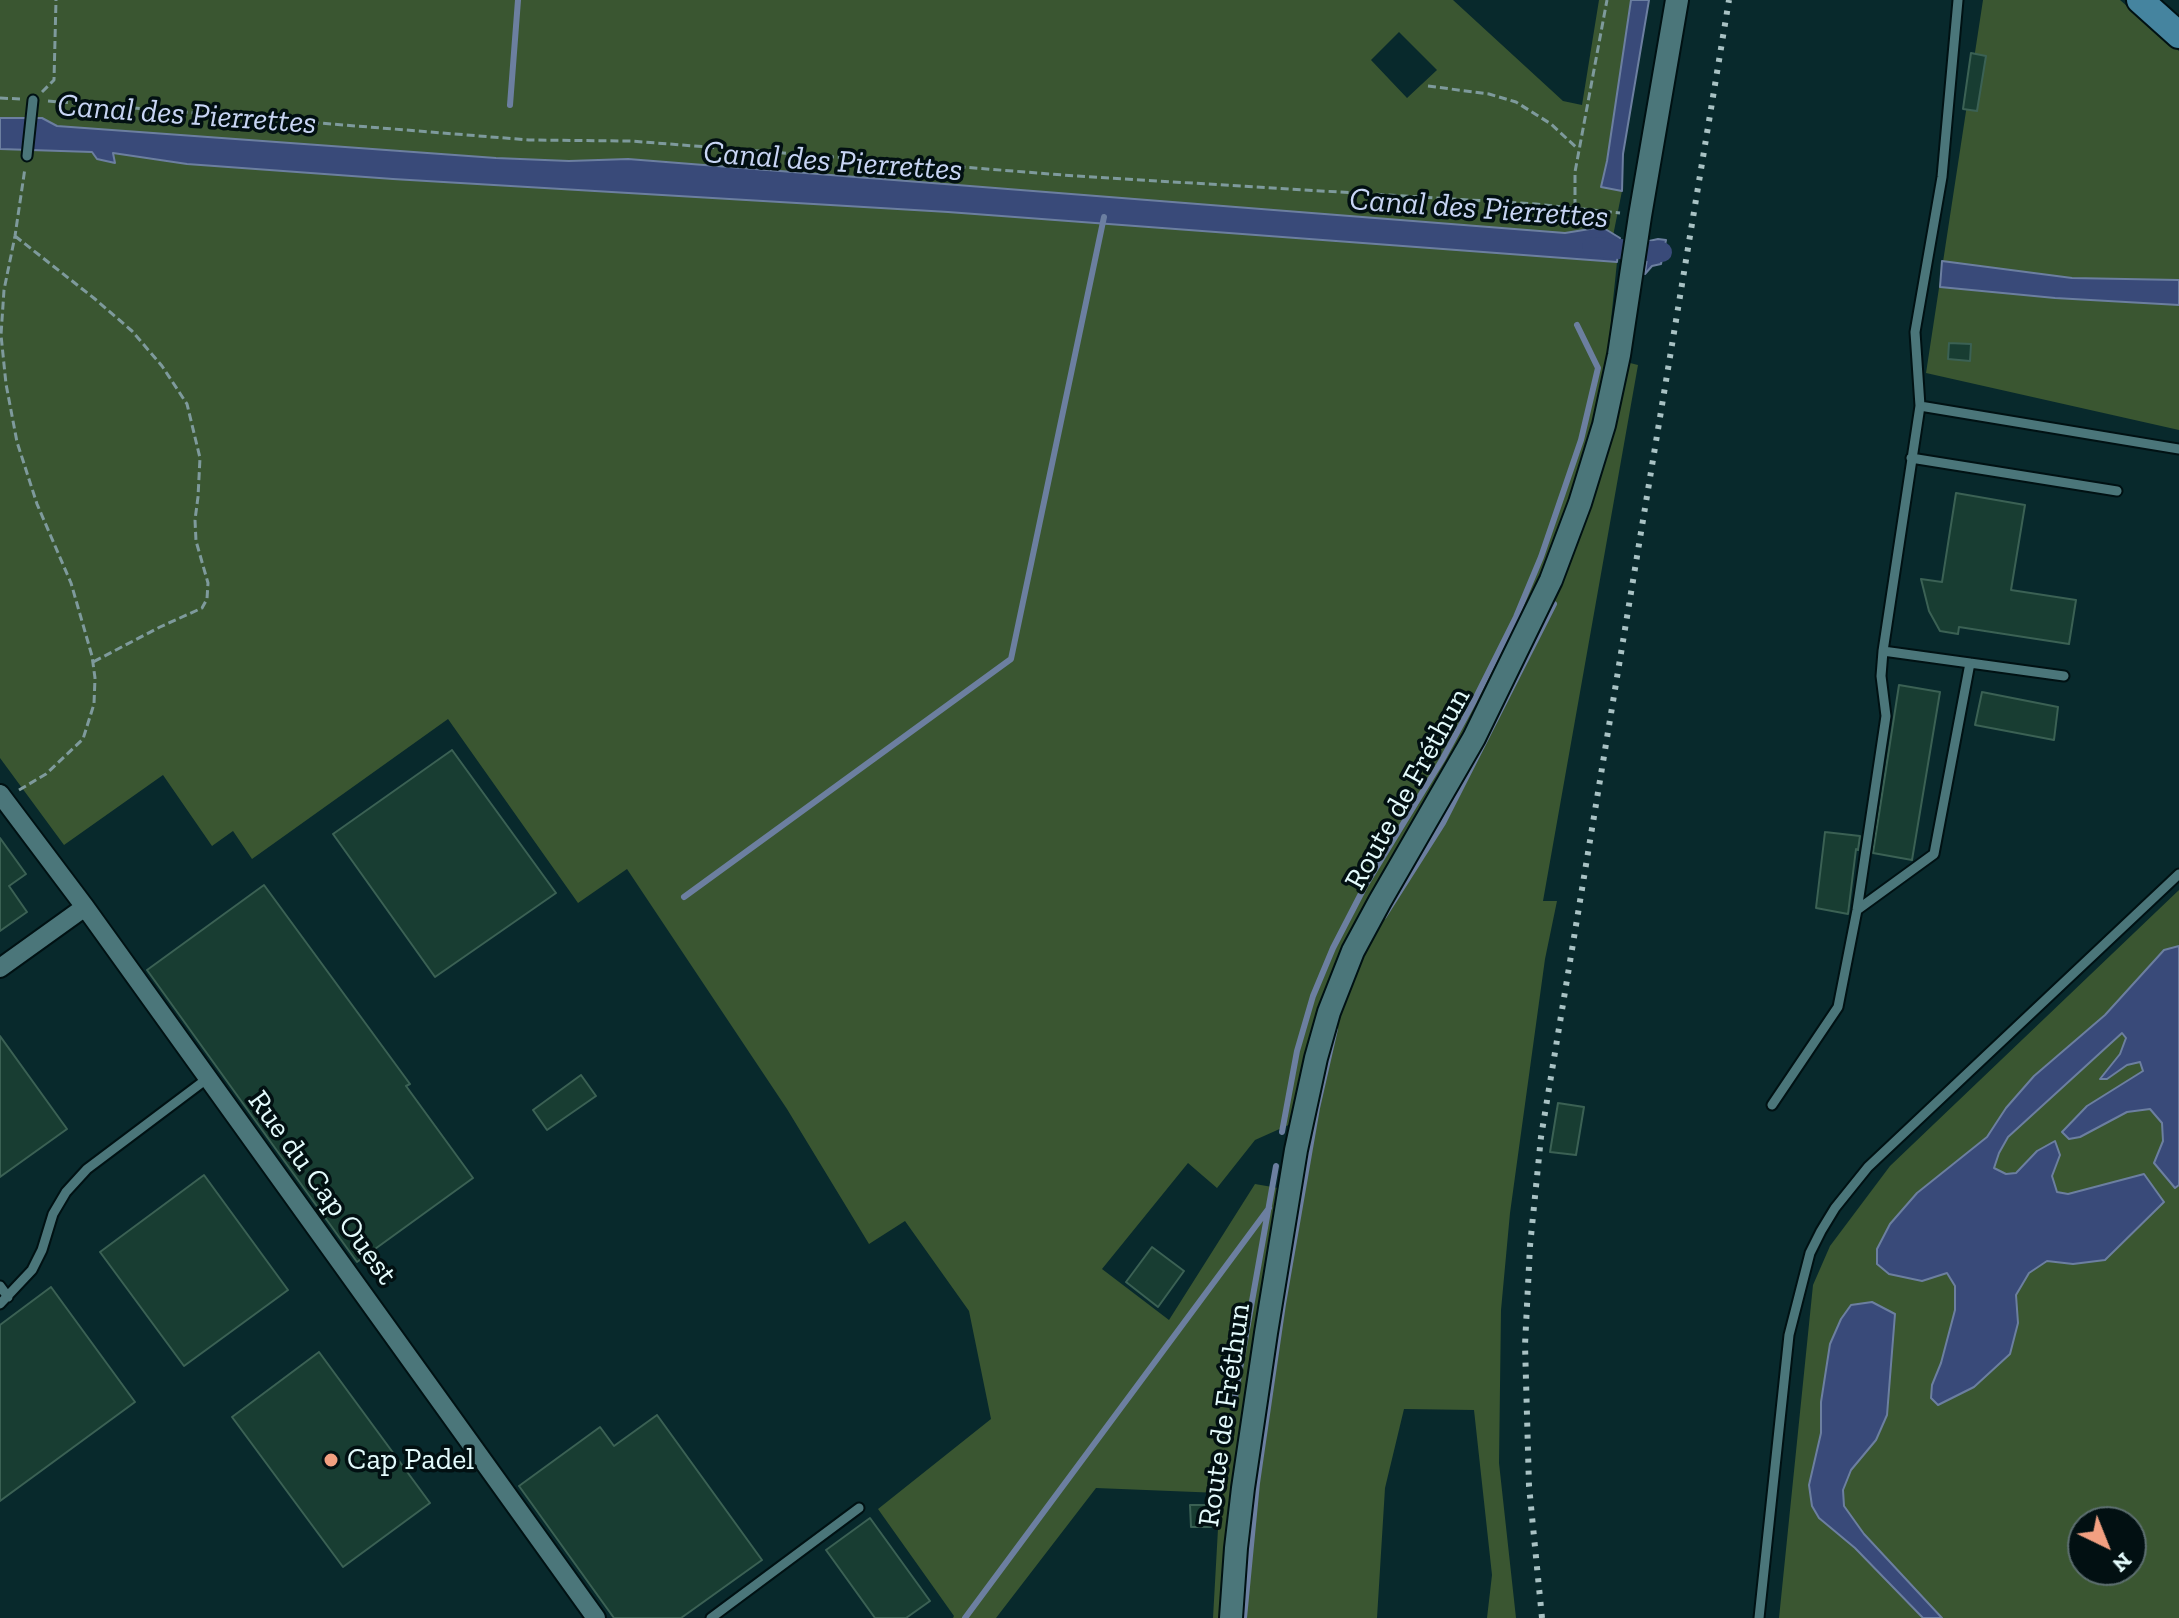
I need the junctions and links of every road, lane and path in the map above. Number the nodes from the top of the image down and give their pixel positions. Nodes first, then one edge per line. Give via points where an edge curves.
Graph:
1 (56, 0) edge
2 (1607, 0) edge
3 (1677, 0) edge
4 (1958, 0) edge
5 (2140, 0) edge
6 (2179, 35) edge
7 (1428, 86) dead end
8 (0, 98) edge
9 (33, 100) junction
10 (1579, 150) junction
11 (27, 156) joint
12 (1575, 207) junction
13 (1639, 226) junction
14 (15, 236) junction
15 (1920, 406) junction
16 (2179, 449) edge
17 (1911, 458) junction
18 (2117, 491) dead end
19 (1883, 651) junction
20 (93, 662) junction
21 (1970, 663) junction
22 (2064, 676) dead end
23 (1, 799) edge
24 (2179, 874) edge
25 (85, 907) junction
26 (1857, 910) junction
27 (0, 968) edge
28 (208, 1078) junction
29 (1772, 1105) dead end
30 (0, 1286) edge
31 (4, 1300) edge
32 (859, 1508) dead end
33 (596, 1618) edge
34 (711, 1618) edge
35 (1231, 1618) edge
36 (1759, 1618) edge

1 - 9 path via 54,80
2 - 10 path
3 - 13 street, Route de Fréthun
4 - 15 lane via 1942,177 1915,332
5 - 6 main road
7 - 10 path via 1516,102
8 - 9 path
9 - 11 lane
9 - 12 path via 529,140 631,141
10 - 12 path
11 - 14 path
12 - 13 path
13 - 35 street, Route de Fréthun via 1600,438 1551,580 1474,738 1365,927 1329,1012 1296,1150 1266,1333
14 - 20 path via 1,335 6,384 17,442 71,583
14 - 20 path via 132,331 162,366 187,404 200,458 196,541 207,599 202,608
15 - 16 lane
15 - 17 lane
17 - 18 lane
17 - 19 lane
19 - 21 lane
19 - 26 lane via 1886,716
20 - 23 path via 94,704 83,739 46,774
21 - 22 lane
21 - 26 lane via 1934,854
23 - 25 street, Rue du Cap Ouest
24 - 36 lane via 1868,1167 1821,1231 1810,1253 1789,1335
25 - 27 street
25 - 28 street, Rue du Cap Ouest
26 - 29 lane via 1838,1007
28 - 31 lane via 87,1169 53,1214 32,1270
28 - 33 street, Rue du Cap Ouest
30 - 31 lane
32 - 34 lane

